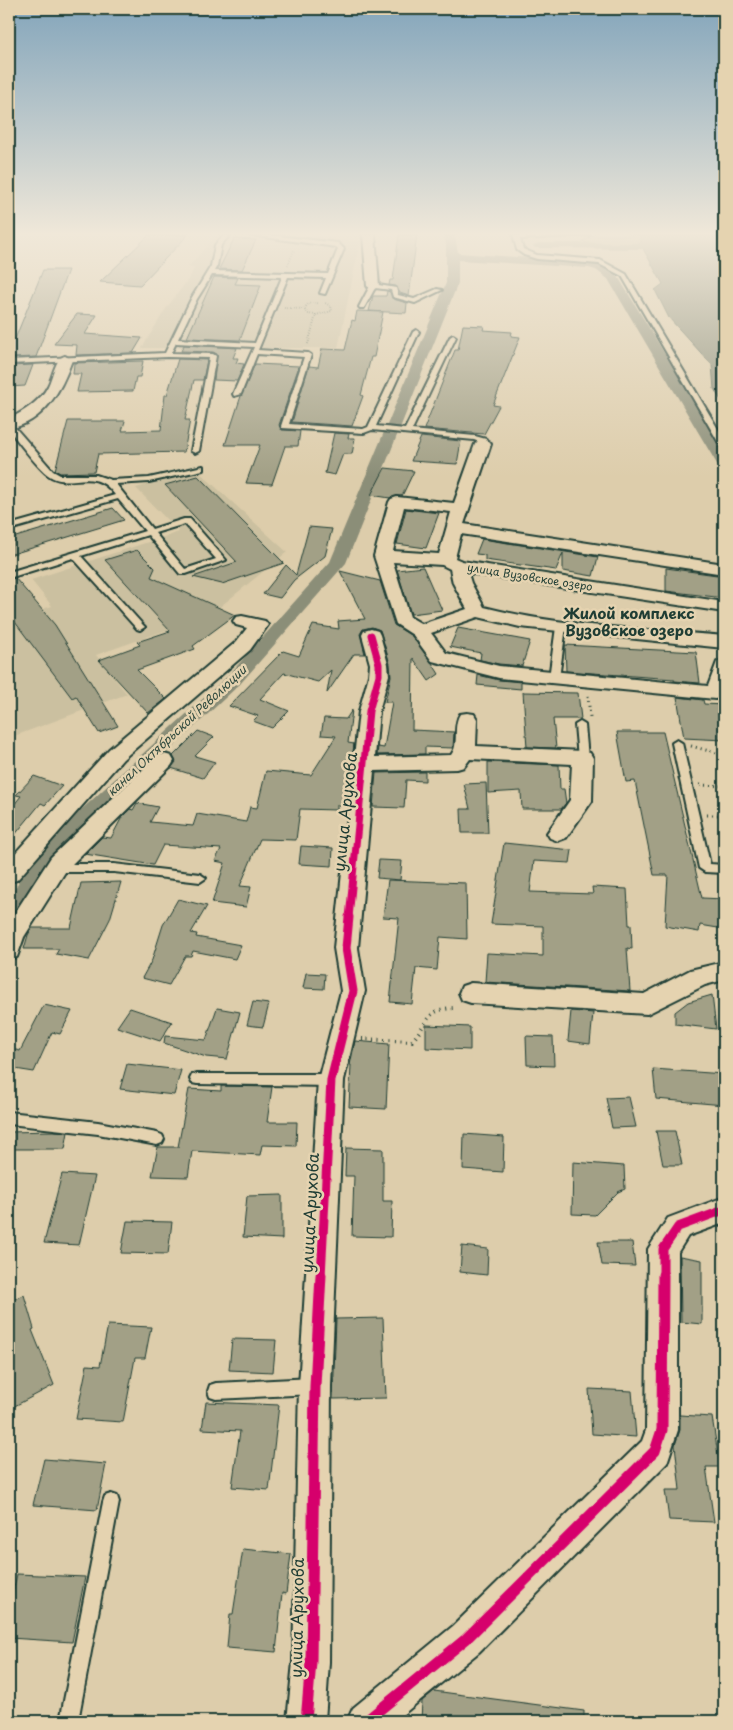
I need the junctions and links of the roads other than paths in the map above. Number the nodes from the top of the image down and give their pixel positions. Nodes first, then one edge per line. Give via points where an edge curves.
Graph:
1 (186, 316) edge
2 (269, 316) edge
3 (648, 316) edge
4 (416, 332) dead end
5 (453, 337) dead end
6 (174, 341) junction
7 (258, 345) junction
8 (254, 352) junction
9 (167, 355) junction
10 (65, 360) junction
11 (9, 362) edge
12 (237, 394) dead end
13 (9, 426) edge
14 (371, 428) junction
15 (408, 431) junction
16 (483, 444) joint
17 (724, 444) edge
18 (195, 451) dead end
19 (200, 468) dead end
20 (110, 482) junction
21 (119, 496) junction
22 (460, 508) junction
23 (9, 528) edge
24 (456, 528) junction
25 (151, 533) junction
26 (75, 555) junction
27 (384, 556) junction
28 (649, 559) junction
29 (452, 563) junction
30 (724, 569) edge
31 (9, 575) edge
32 (646, 595) junction
33 (724, 607) edge
34 (477, 611) junction
35 (242, 620) dead end
36 (140, 627) dead end
37 (561, 627) junction
38 (420, 631) junction
39 (371, 635) dead end
40 (724, 642) edge
41 (724, 666) edge
42 (554, 678) junction
43 (719, 693) edge
44 (467, 719) dead end
45 (580, 725) road end
46 (677, 743) road end
47 (465, 752) junction
48 (583, 758) junction
49 (164, 762) dead end
50 (364, 764) junction
51 (558, 833) dead end
52 (56, 868) junction
53 (724, 869) edge
54 (9, 874) edge
55 (200, 878) dead end
56 (9, 950) edge
57 (724, 971) edge
58 (471, 993) road end
59 (196, 1079) dead end
60 (330, 1080) junction
61 (9, 1118) edge
62 (157, 1138) dead end
63 (724, 1210) edge
64 (315, 1386) junction
65 (216, 1391) dead end
66 (111, 1502) dead end
67 (68, 1721) edge
68 (306, 1721) edge
69 (366, 1721) edge

1 - 6 lane
2 - 7 lane
3 - 17 lane
4 - 14 lane
5 - 15 lane
6 - 7 lane
6 - 9 lane
7 - 8 lane
8 - 12 lane
8 - 14 lane via 308,355 285,426 364,431
9 - 10 lane
9 - 18 lane via 210,355 214,358
10 - 11 lane
10 - 13 street via 55,389 48,398
13 - 20 lane via 53,476 100,477
14 - 15 lane
15 - 16 lane via 475,438
16 - 22 street
19 - 20 lane via 149,480
20 - 21 lane
21 - 23 lane
21 - 25 lane
22 - 24 street
22 - 27 street via 397,502
24 - 28 street
24 - 29 street
25 - 25 lane via 183,572 222,560 187,521
25 - 26 lane
26 - 31 lane
26 - 36 lane
27 - 29 street, улица Вузовское озеро
27 - 38 street via 402,620
28 - 30 street
28 - 32 street
29 - 32 street, улица Вузовское озеро
29 - 34 street
32 - 33 street, улица Вузовское озеро
34 - 37 street via 520,622
34 - 38 street
35 - 54 street via 259,625 243,646 116,754
37 - 40 street
37 - 42 lane
38 - 42 street via 439,657 499,672
39 - 50 street, улица Арухова via 380,674 369,711
41 - 43 street
42 - 43 street
44 - 47 street
45 - 48 lane
46 - 53 lane via 705,868
47 - 48 street
47 - 50 street via 457,762
48 - 51 street via 581,800
49 - 52 street
50 - 60 street, улица Арухова via 346,948 353,991
52 - 55 lane via 114,868
52 - 56 street via 12,936
57 - 58 street via 699,977 647,1004
59 - 60 lane
60 - 64 street, улица Арухова
61 - 62 lane
63 - 69 street via 678,1227 663,1250 662,1430 655,1451 466,1639
64 - 65 lane
64 - 68 street, улица Арухова via 311,1662
66 - 67 lane

